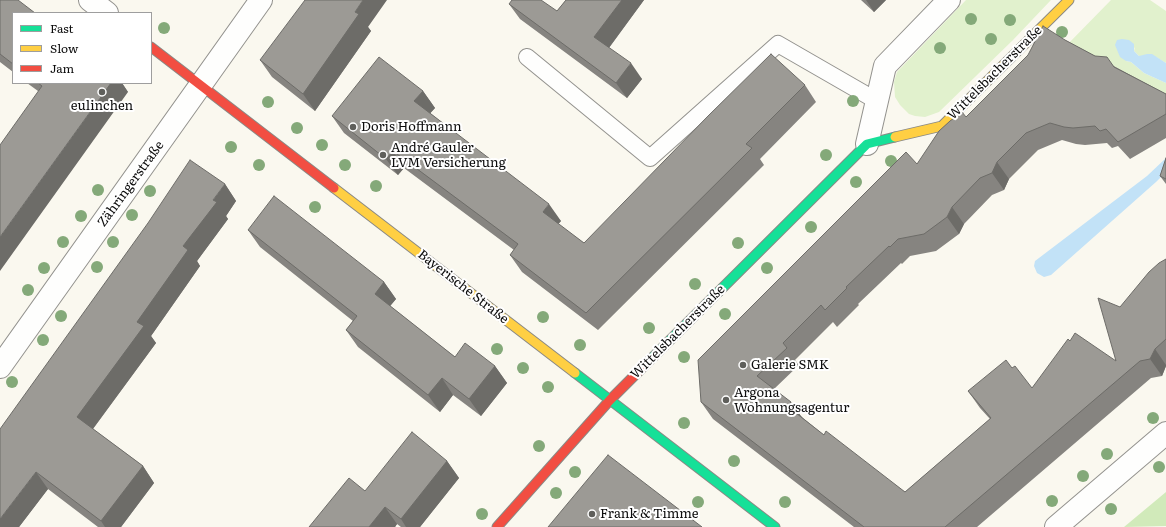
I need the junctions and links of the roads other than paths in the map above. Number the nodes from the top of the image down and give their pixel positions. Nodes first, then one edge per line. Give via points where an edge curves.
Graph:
1 (90, 0) edge
2 (261, 0) edge
3 (949, 0) edge
4 (1069, 0) edge
5 (106, 12) edge
6 (152, 48) edge
7 (527, 57) dead end
8 (201, 85) junction
9 (877, 101) junction
10 (867, 144) junction
11 (0, 367) edge
12 (610, 400) junction
13 (1166, 433) edge
14 (497, 527) edge
15 (775, 527) edge
16 (1056, 527) edge

1 - 5 street
2 - 8 street, Zähringerstraße
3 - 9 street via 885,66
4 - 10 street, Wittelsbacherstraße via 942,126
6 - 8 street, Bayerische Straße
7 - 9 lane via 650,158 778,44
8 - 11 street, Zähringerstraße
8 - 12 street, Bayerische Straße
9 - 10 street
10 - 12 street, Wittelsbacherstraße
12 - 14 street, Wittelsbacherstraße
12 - 15 street, Bayerische Straße
13 - 16 street

